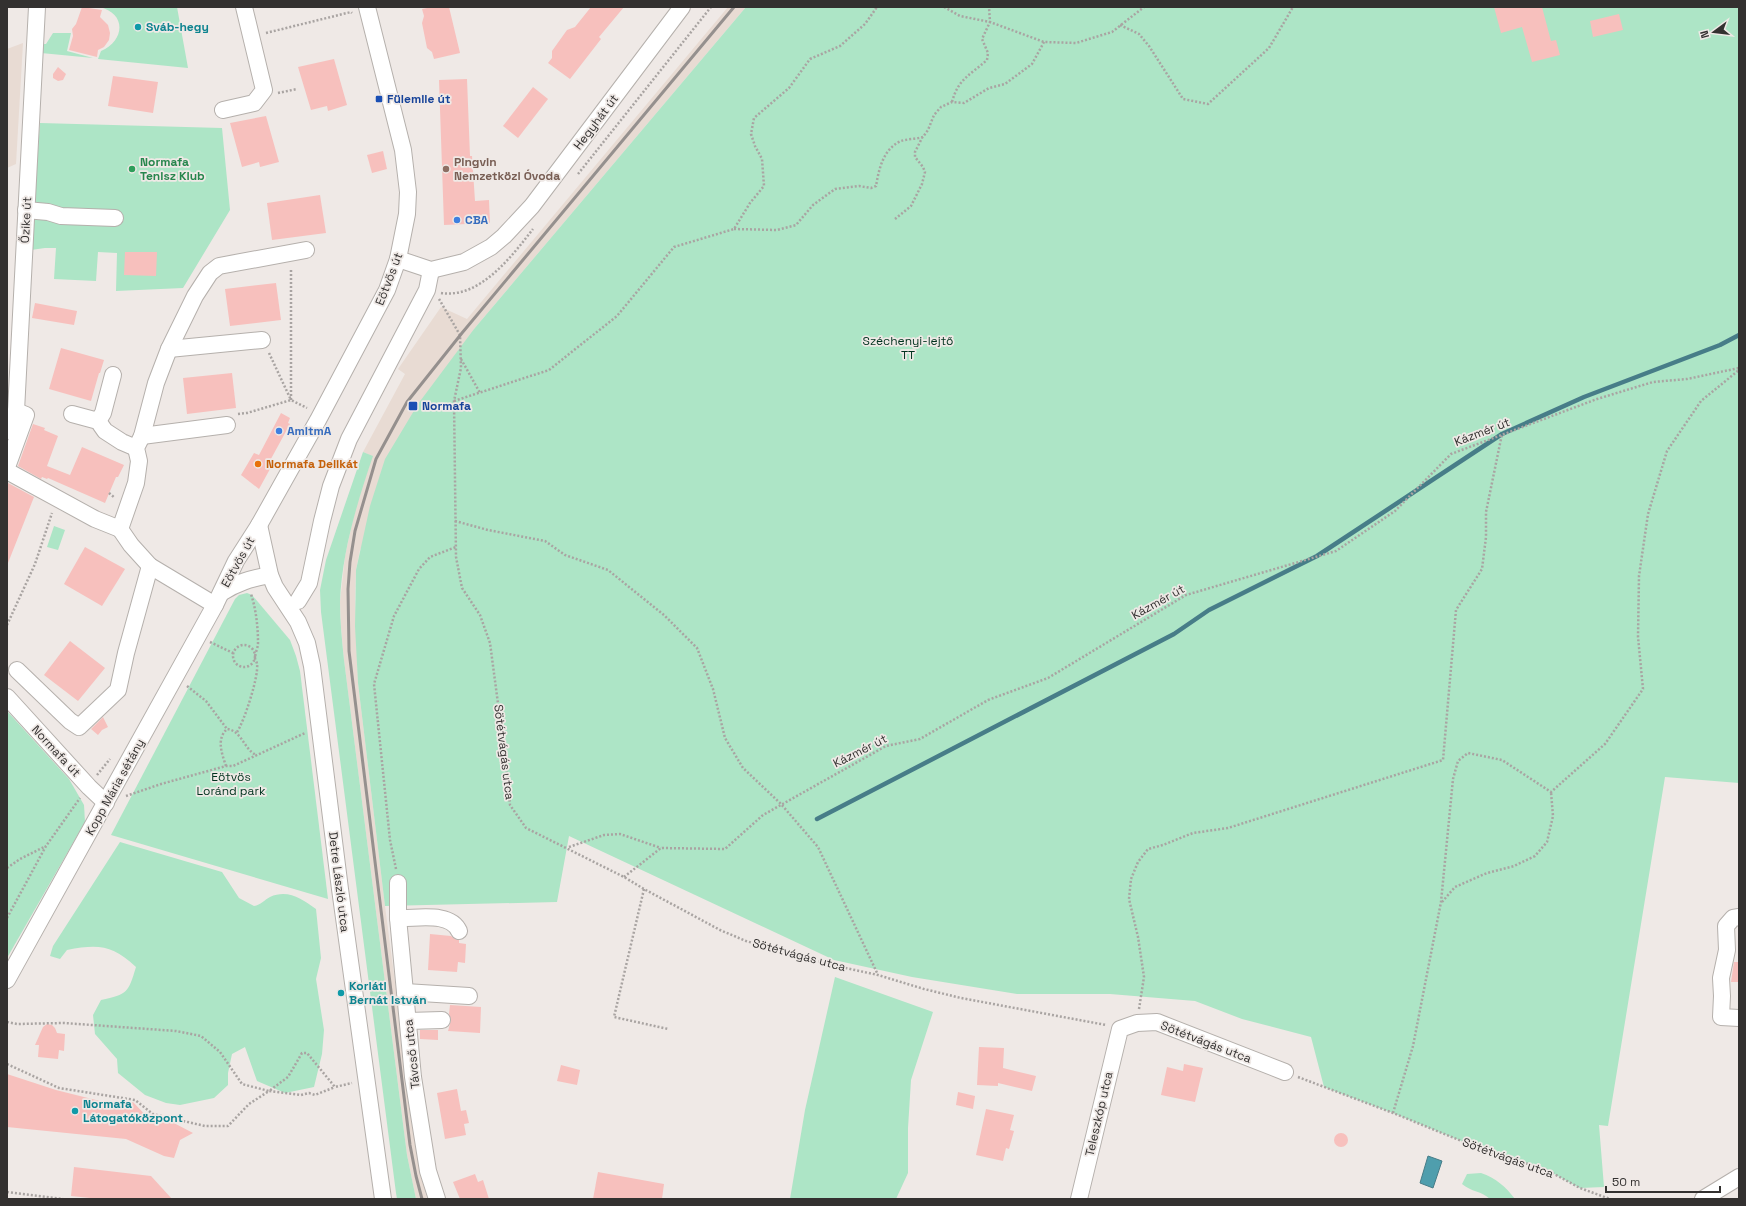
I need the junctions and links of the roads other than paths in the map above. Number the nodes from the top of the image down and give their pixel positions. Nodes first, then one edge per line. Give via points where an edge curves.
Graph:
1 (37, 7) edge
2 (244, 7) edge
3 (367, 7) edge
4 (682, 7) edge
5 (223, 110) dead end
6 (26, 210) junction
7 (115, 218) dead end
8 (299, 252) road end
9 (398, 259) junction
10 (431, 270) junction
11 (262, 340) road end
12 (169, 350) junction
13 (113, 375) dead end
14 (16, 411) junction
15 (72, 414) dead end
16 (229, 420) road end
17 (98, 421) junction
18 (7, 431) edge
19 (139, 442) junction
20 (7, 467) edge
21 (7, 471) edge
22 (259, 525) junction
23 (120, 529) junction
24 (150, 566) junction
25 (270, 575) junction
26 (218, 599) junction
27 (298, 602) dead end
28 (17, 670) dead end
29 (7, 697) edge
30 (106, 803) junction
31 (398, 883) road end
32 (1739, 917) edge
33 (398, 918) junction
34 (459, 931) dead end
35 (7, 980) edge
36 (405, 992) junction
37 (469, 996) dead end
38 (1739, 1018) edge
39 (442, 1020) dead end
40 (408, 1021) junction
41 (1120, 1029) joint
42 (1285, 1072) road end
43 (1739, 1177) edge
44 (383, 1199) edge
45 (437, 1199) edge
46 (1079, 1199) edge
47 (1703, 1199) edge

1 - 6 street, Őzike út
2 - 5 street via 264,90 254,103
3 - 9 street, Eötvös út via 406,171 407,214
4 - 10 street, Hegyhát út via 520,220 491,247 476,256
6 - 7 street via 61,216
6 - 14 street, Őzike út
8 - 12 street via 219,266 210,273 195,296
9 - 10 street
9 - 22 street, Eötvös út via 387,290 371,321
10 - 27 street via 427,290 349,439 325,507 309,583
11 - 12 street
12 - 19 street via 156,383
13 - 17 street via 103,413
14 - 18 street, Őzike út
14 - 20 street via 26,415
15 - 17 street
16 - 19 street
17 - 19 street via 105,431 122,442
19 - 23 street via 136,483
21 - 23 street via 95,519
22 - 25 street, Eötvös út
22 - 26 street, Eötvös út via 236,561
23 - 24 street
24 - 26 street
24 - 28 street via 118,690 79,726 70,721
25 - 26 street, Eötvös út via 235,584
25 - 44 street, Detre László utca via 298,622 312,666
26 - 30 street, Kopp Mária sétány
29 - 30 street, Normafa út via 88,787
30 - 35 street, Kopp Mária sétány
31 - 33 street, Távcső utca
32 - 38 street via 1733,918 1726,926 1727,950 1721,978 1721,1016
33 - 34 street via 449,920
33 - 36 street, Távcső utca
36 - 37 street
36 - 40 street, Távcső utca
39 - 40 street
40 - 45 street, Távcső utca via 423,1147
41 - 42 street, Sötétvágás utca via 1137,1023 1157,1022
41 - 46 street, Teleszkóp utca
43 - 47 street

